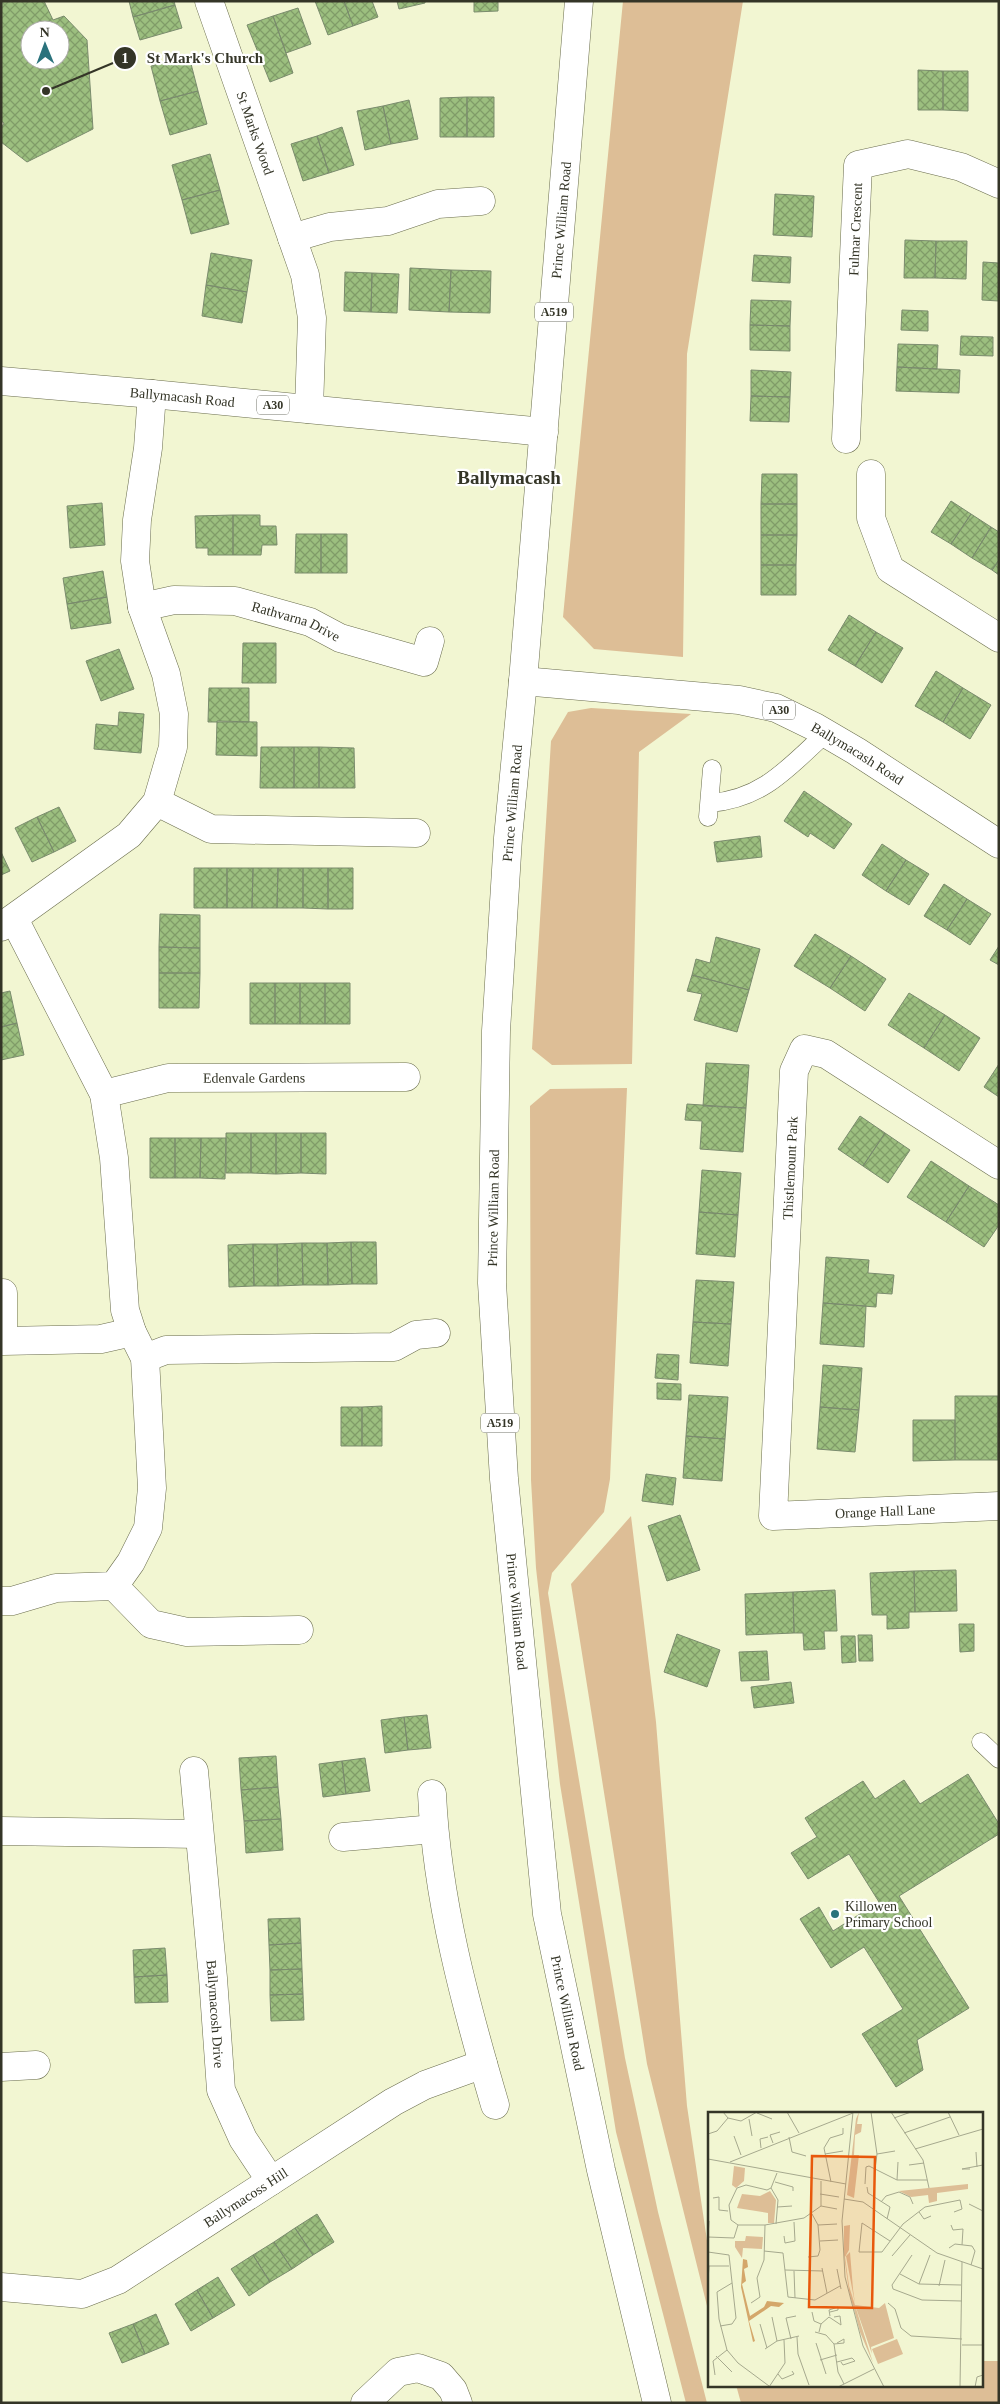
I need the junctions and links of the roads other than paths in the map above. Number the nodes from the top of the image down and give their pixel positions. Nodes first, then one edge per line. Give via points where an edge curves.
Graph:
1 (209, 1) edge
2 (579, 1) edge
3 (999, 184) edge
4 (481, 201) dead end
5 (292, 238) junction
6 (1, 381) edge
7 (152, 394) junction
8 (310, 409) junction
9 (544, 432) junction
10 (846, 439) dead end
11 (872, 474) dead end
12 (142, 607) junction
13 (999, 638) edge
14 (430, 641) dead end
15 (523, 681) junction
16 (826, 733) junction
17 (712, 769) dead end
18 (157, 802) junction
19 (416, 833) dead end
20 (999, 844) edge
21 (8, 923) edge
22 (406, 1077) dead end
23 (104, 1094) junction
24 (999, 1165) edge
25 (4, 1293) dead end
26 (132, 1332) junction
27 (436, 1333) dead end
28 (145, 1358) junction
29 (999, 1506) edge
30 (773, 1516) joint
31 (114, 1586) junction
32 (1, 1601) edge
33 (299, 1630) dead end
34 (981, 1742) dead end
35 (999, 1759) edge
36 (194, 1771) dead end
37 (432, 1794) dead end
38 (434, 1829) junction
39 (1, 1831) edge
40 (199, 1834) junction
41 (343, 1836) dead end
42 (483, 2064) junction
43 (36, 2065) dead end
44 (1, 2067) edge
45 (495, 2105) dead end
46 (271, 2181) junction
47 (1, 2287) edge
48 (365, 2403) edge
49 (458, 2403) edge
50 (657, 2403) edge

1 - 5 street, St Marks Wood
2 - 9 street, Prince William Road / A519
3 - 10 street, Fulmar Crescent via 960,166 908,154 858,165
4 - 5 street via 438,204 388,221 330,227
5 - 8 street, St Marks Wood via 305,275 312,318
6 - 7 street, Ballymacash Road / A30
7 - 8 street, Ballymacash Road / A30
7 - 12 street via 135,562
8 - 9 street, Ballymacash Road / A30
9 - 15 street, Prince William Road / A519
11 - 13 street via 871,518 890,569
12 - 14 street, Rathvarna Drive via 174,600 235,601 310,622 340,638 424,662
12 - 18 street via 166,674 174,714 173,747
15 - 16 street, Ballymacash Road / A30 via 739,700 776,708
15 - 50 street, Prince William Road / A519 via 508,838 496,1041 492,1283 504,1479 548,1914 601,2170
16 - 17 lane via 770,784 709,810
16 - 20 street, Ballymacash Road / A30
18 - 19 street via 211,829
18 - 21 street via 129,835
21 - 23 street
22 - 23 street, Edenvale Gardens via 168,1078
23 - 26 street via 114,1158 125,1310
24 - 30 street, Thistlemount Park via 826,1054 804,1049 794,1072
25 - 26 street via 4,1341 101,1339
26 - 28 street
27 - 28 street via 416,1335 394,1347 166,1350
28 - 31 street via 152,1488 148,1528 131,1562
29 - 30 street, Orange Hall Lane
31 - 32 street via 56,1588 12,1601
31 - 33 street via 152,1624 187,1632
34 - 35 lane
36 - 40 street, Ballymacosh Drive
37 - 38 street
38 - 41 street
38 - 42 street via 456,1969
39 - 40 street
40 - 46 street, Ballymacosh Drive via 221,2090 243,2139
42 - 45 street
42 - 46 street, Ballymacoss Hill via 425,2085 393,2102
43 - 44 street
46 - 47 street, Ballymacoss Hill via 118,2280 82,2294
48 - 49 street via 398,2372 418,2368 441,2376 453,2390

